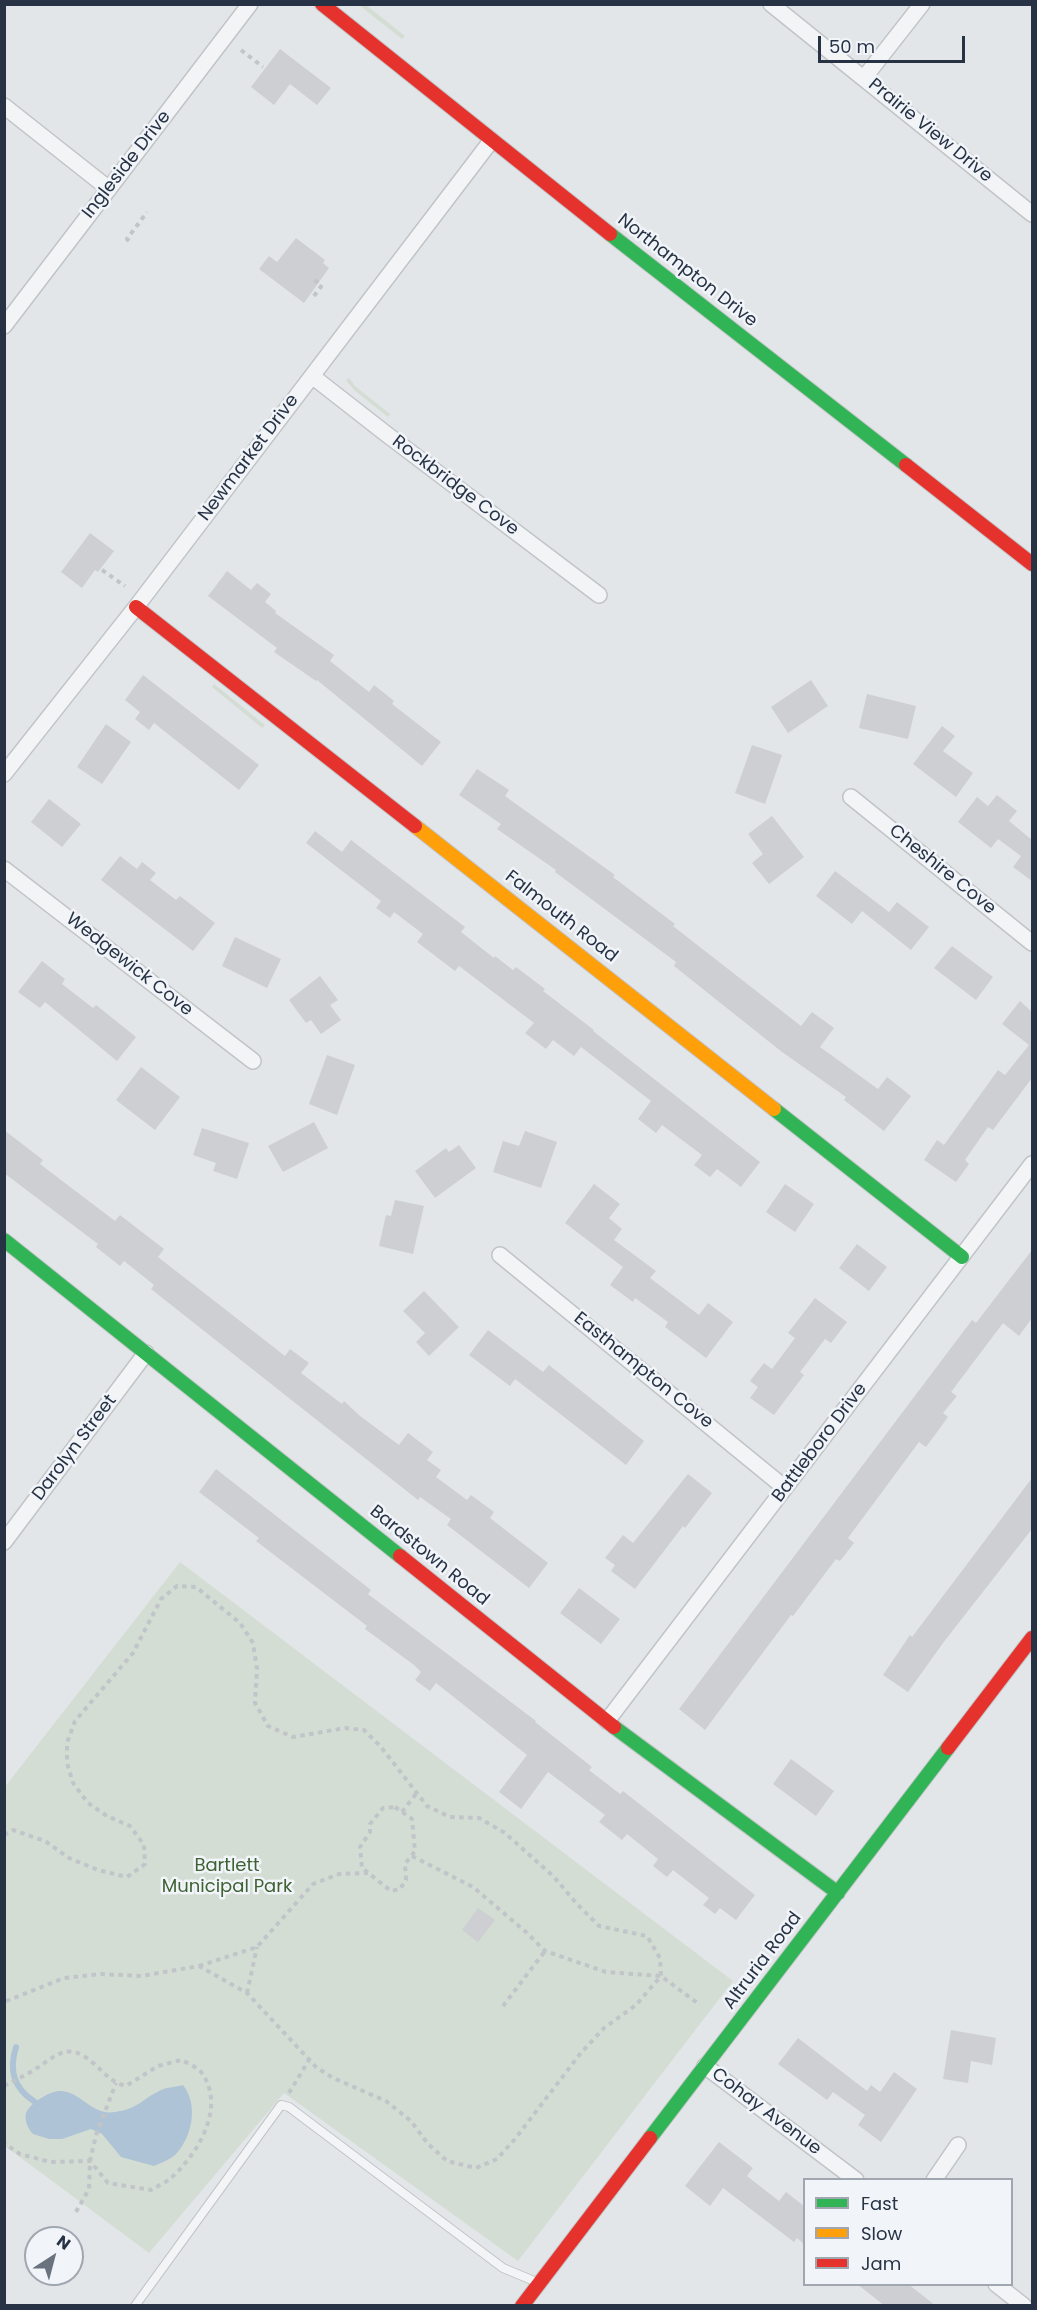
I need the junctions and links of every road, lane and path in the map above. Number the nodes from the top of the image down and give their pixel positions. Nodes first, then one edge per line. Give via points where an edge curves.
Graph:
1 (250, 4) edge
2 (322, 4) edge
3 (771, 4) edge
4 (922, 4) edge
5 (241, 50) dead end
6 (263, 67) dead end
7 (864, 78) junction
8 (4, 106) edge
9 (491, 141) junction
10 (109, 189) junction
11 (147, 212) dead end
12 (1032, 214) edge
13 (129, 241) dead end
14 (314, 280) dead end
15 (314, 296) dead end
16 (4, 327) edge
17 (312, 376) junction
18 (1032, 564) edge
19 (102, 570) dead end
20 (124, 586) dead end
21 (599, 595) dead end
22 (136, 607) junction
23 (4, 774) edge
24 (851, 797) dead end
25 (4, 869) edge
26 (1032, 943) edge
27 (253, 1060) dead end
28 (1032, 1164) edge
29 (4, 1240) edge
30 (500, 1255) dead end
31 (962, 1257) junction
32 (146, 1353) junction
33 (785, 1488) junction
34 (4, 1542) edge
35 (1032, 1638) edge
36 (607, 1721) junction
37 (416, 1794) junction
38 (402, 1812) junction
39 (4, 1835) edge
40 (412, 1856) junction
41 (369, 1873) junction
42 (838, 1893) junction
43 (257, 1947) junction
44 (545, 1951) junction
45 (199, 1966) junction
46 (661, 1976) junction
47 (247, 1993) junction
48 (4, 2002) edge
49 (700, 2005) dead end
50 (503, 2006) dead end
51 (309, 2060) junction
52 (705, 2066) junction
53 (116, 2083) junction
54 (4, 2086) edge
55 (281, 2105) junction
56 (4, 2143) edge
57 (958, 2145) dead end
58 (90, 2161) junction
59 (853, 2178) edge
60 (935, 2178) edge
61 (76, 2212) dead end
62 (540, 2283) junction
63 (999, 2286) edge
64 (135, 2306) edge
65 (522, 2306) edge
66 (1024, 2306) edge

1 - 10 street, Ingleside Drive
2 - 9 street, Northampton Drive
3 - 7 street, Prairie View Drive
4 - 7 street
5 - 6 path
7 - 12 street, Prairie View Drive
8 - 10 street
9 - 17 street, Newmarket Drive
9 - 18 street, Northampton Drive
10 - 16 street, Ingleside Drive
11 - 13 path
14 - 15 path via 322,285
17 - 21 street, Rockbridge Cove
17 - 22 street, Newmarket Drive
19 - 20 path
22 - 23 street, Newmarket Drive
22 - 31 street, Falmouth Road
24 - 26 street, Cheshire Cove
25 - 27 street, Wedgewick Cove
28 - 31 street, Battleboro Drive
29 - 32 street, Bardstown Road
30 - 33 street, Easthampton Cove
31 - 33 street, Battleboro Drive
32 - 34 street, Darolyn Street
32 - 36 street, Bardstown Road
33 - 36 street, Battleboro Drive
35 - 42 street, Altruria Road
36 - 42 street, Bardstown Road
37 - 38 path
37 - 39 path via 364,1730 345,1728 293,1737 268,1726 255,1702 257,1669 253,1643 240,1623 196,1587 177,1586 161,1599 133,1653 75,1720 67,1743 73,1783 88,1803 130,1826 144,1845 145,1864 127,1877 69,1858 45,1840 13,1830
37 - 46 path via 427,1806 450,1817 479,1818 505,1833 554,1877 598,1926 647,1936 660,1958
38 - 40 path via 412,1819
38 - 41 path via 395,1807 383,1808 370,1824 370,1832 360,1846 362,1868
40 - 41 path via 405,1864 406,1880 400,1889 391,1891
40 - 44 path via 473,1887
41 - 43 path via 339,1874 313,1884
42 - 52 street, Altruria Road
43 - 45 path
43 - 47 path
44 - 46 path via 606,1972
44 - 50 path
45 - 47 path
45 - 48 path via 141,1976 101,1974 64,1978
46 - 49 path
46 - 51 path via 636,2005 604,2028 580,2054 497,2158 476,2168 447,2161 411,2121 386,2101 333,2078
47 - 51 path
51 - 55 path
52 - 59 street, Cohay Avenue
52 - 62 street, Altruria Road
53 - 54 path via 75,2051 59,2052
53 - 58 path
53 - 58 path via 126,2086 158,2066 181,2060 191,2065 200,2070 211,2090 211,2112 205,2132 192,2155 170,2179 151,2190 108,2183
55 - 62 lane via 290,2107 503,2268
55 - 64 lane
56 - 58 path via 20,2154 50,2162
57 - 60 street
58 - 61 path via 89,2189
62 - 65 street, Altruria Road
63 - 66 street

